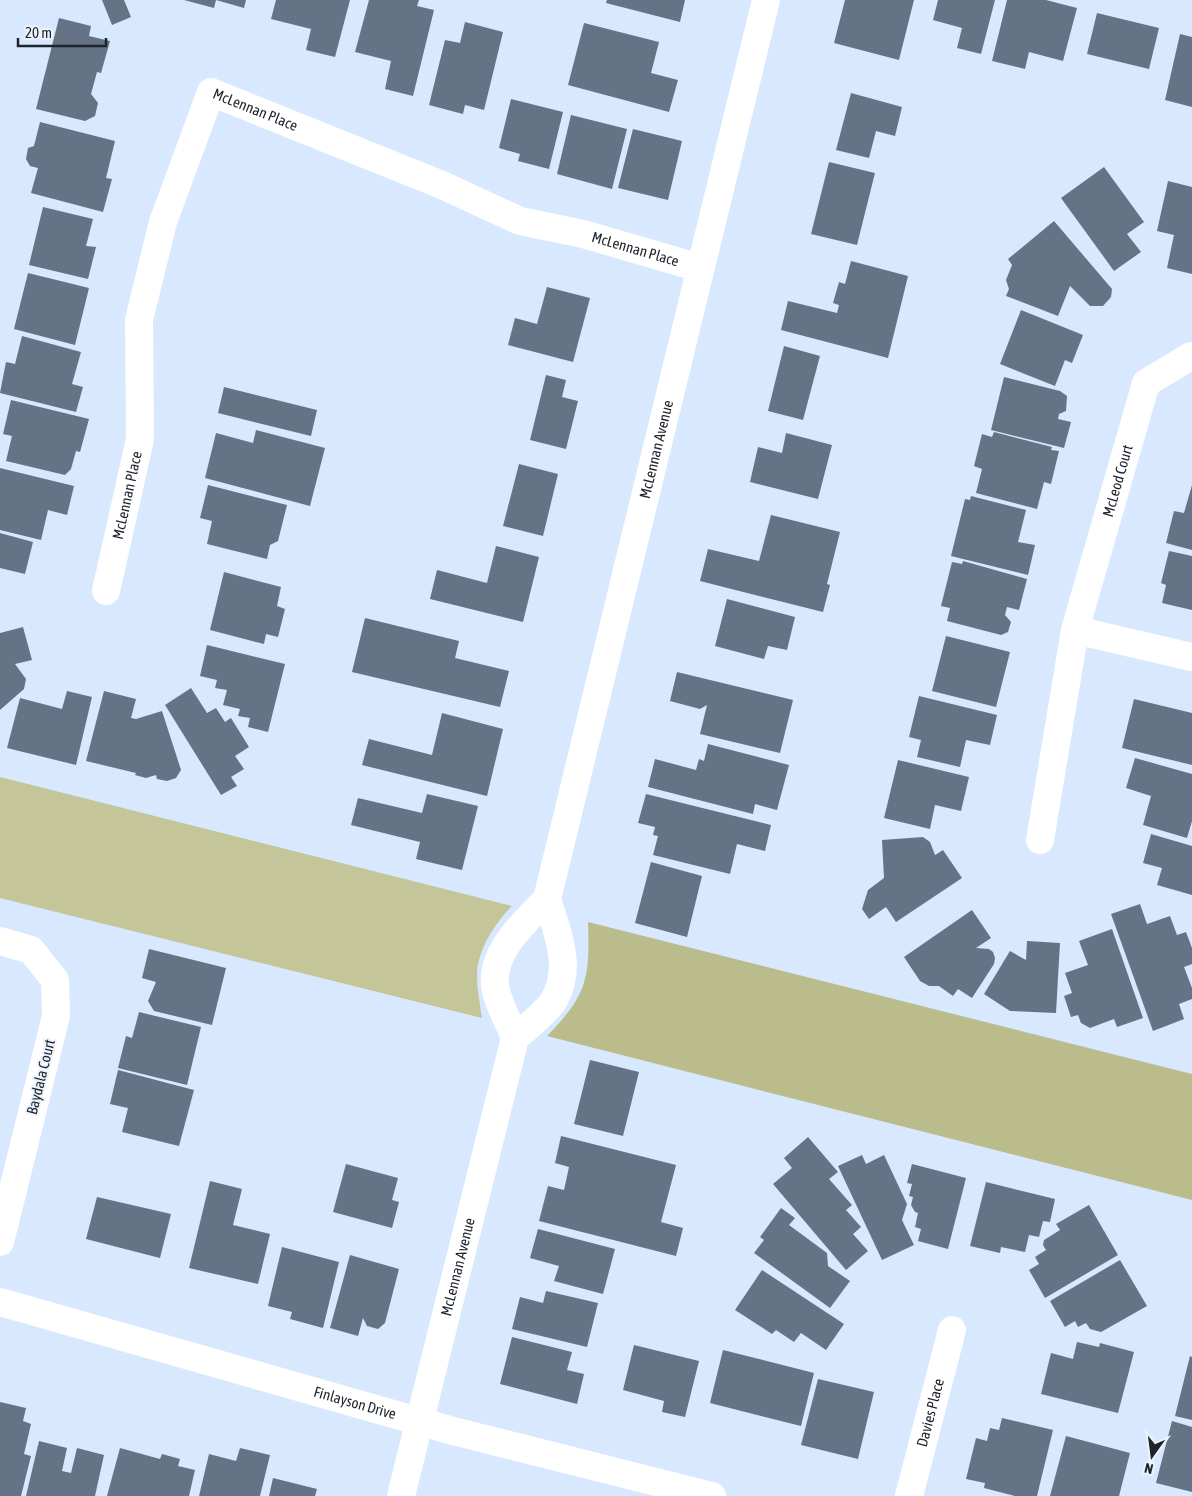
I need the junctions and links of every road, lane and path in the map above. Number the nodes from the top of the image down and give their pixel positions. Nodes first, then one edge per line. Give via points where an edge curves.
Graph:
1 (766, 0) edge
2 (700, 268) junction
3 (1191, 356) edge
4 (106, 592) dead end
5 (1075, 630) junction
6 (1192, 657) edge
7 (1040, 840) dead end
8 (547, 899) junction
9 (0, 941) edge
10 (515, 1038) junction
11 (0, 1242) edge
12 (0, 1302) edge
13 (952, 1330) dead end
14 (420, 1422) junction
15 (401, 1496) edge
16 (712, 1496) edge
17 (909, 1496) edge

1 - 2 street, McLennan Avenue
2 - 4 street, McLennan Place via 583,234 520,221 442,185 211,92 163,222 138,320 140,438
2 - 8 street, McLennan Avenue
3 - 5 street, McLeod Court via 1146,384
5 - 6 street
5 - 7 street, McLeod Court
8 - 10 street via 564,956 562,979 554,1002
8 - 10 street via 509,938 498,962 496,990
9 - 11 street, Baydala Court via 31,950 55,980 56,1016
10 - 14 street, McLennan Avenue
12 - 14 street, Finlayson Drive
13 - 17 street, Davies Place
14 - 15 street, McLennan Avenue
14 - 16 street, Finlayson Drive

